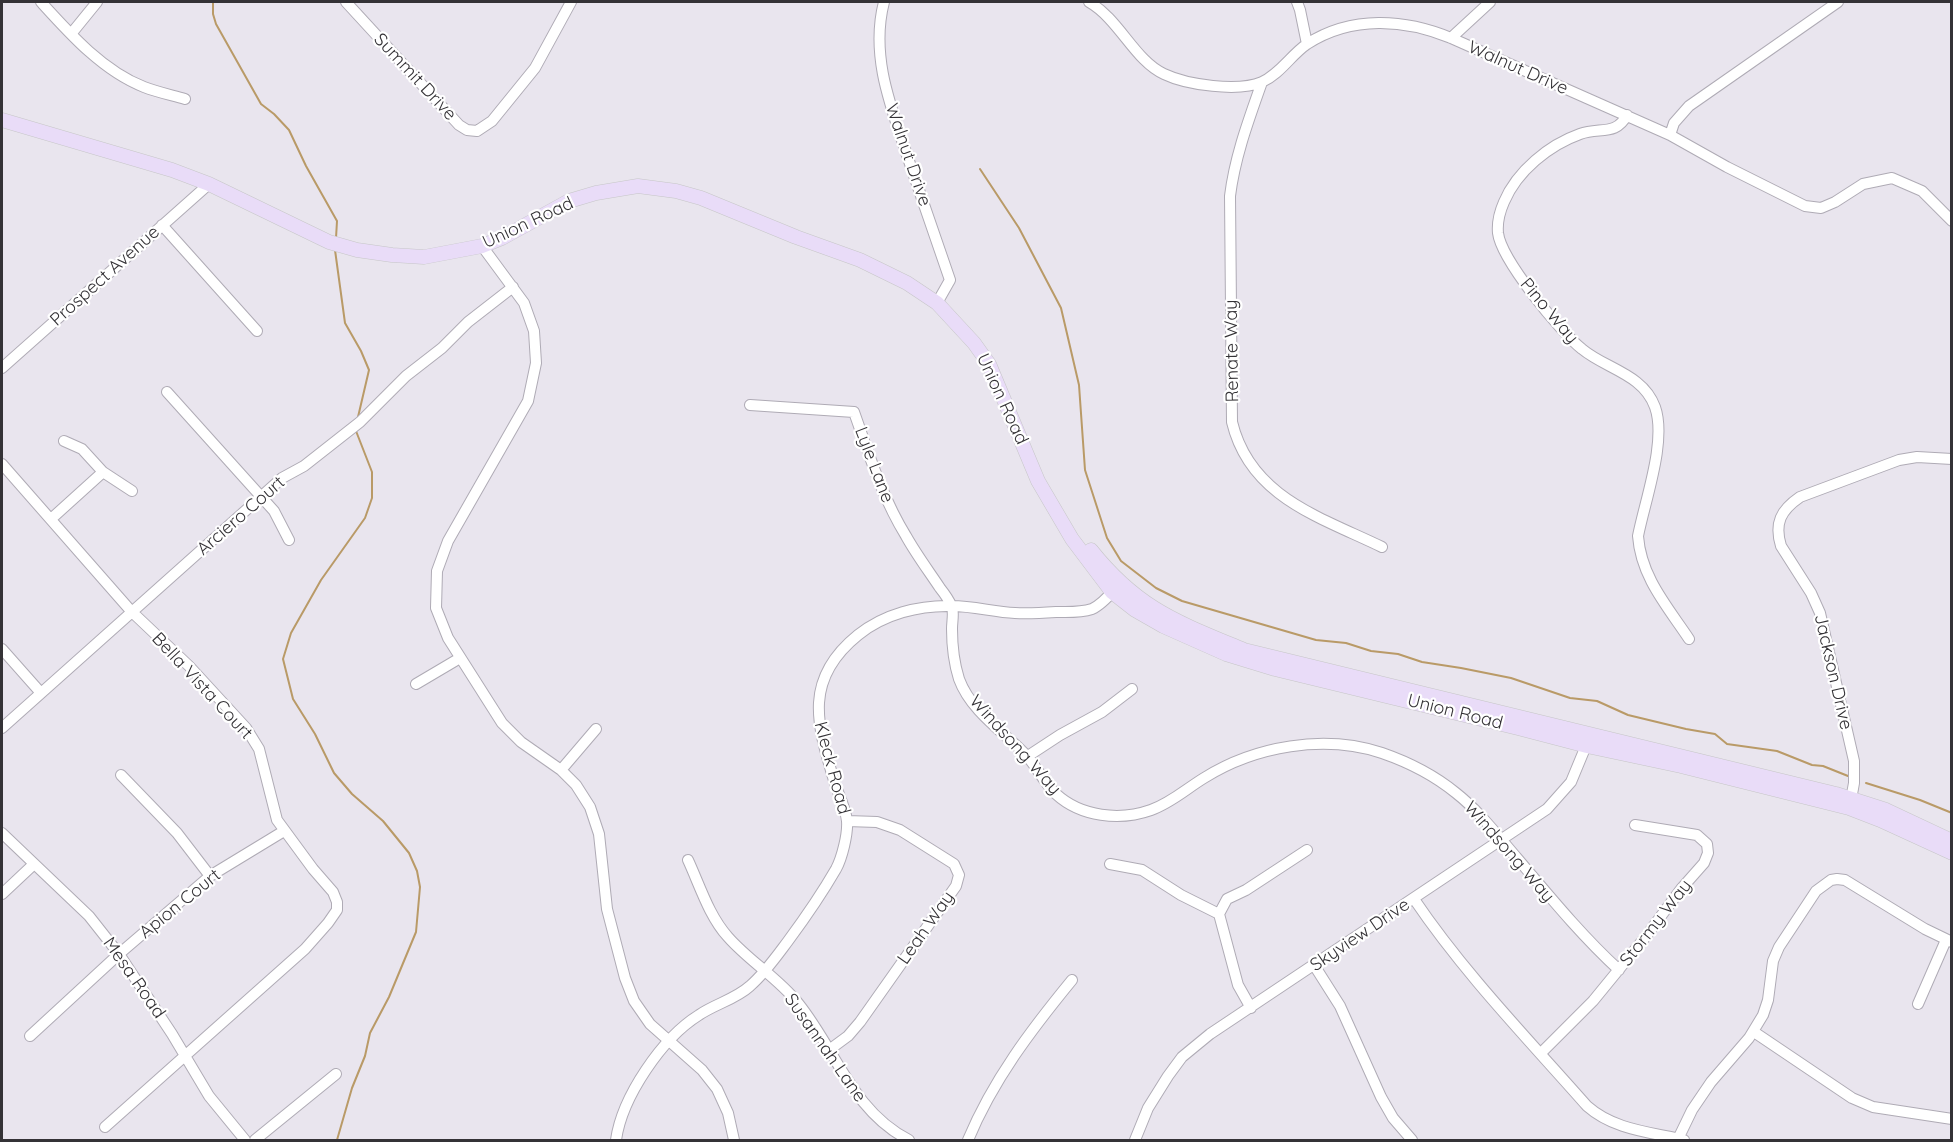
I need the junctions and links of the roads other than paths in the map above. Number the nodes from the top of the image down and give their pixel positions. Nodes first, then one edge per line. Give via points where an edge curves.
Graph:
1 (41, 2) edge
2 (97, 2) edge
3 (346, 2) edge
4 (571, 2) edge
5 (884, 2) edge
6 (1089, 2) edge
7 (1297, 2) edge
8 (1490, 2) edge
9 (1838, 2) edge
10 (71, 34) junction
11 (1451, 39) junction
12 (1307, 44) junction
13 (1262, 82) junction
14 (185, 99) dead end
15 (1627, 115) junction
16 (2, 120) edge
17 (1670, 135) junction
18 (209, 184) junction
19 (1952, 221) edge
20 (162, 225) junction
21 (482, 246) junction
22 (513, 287) junction
23 (937, 303) junction
24 (257, 331) dead end
25 (2, 368) edge
26 (167, 392) dead end
27 (750, 405) dead end
28 (64, 441) dead end
29 (1952, 459) edge
30 (2, 464) edge
31 (103, 472) junction
32 (132, 491) dead end
33 (261, 496) junction
34 (51, 519) junction
35 (289, 540) dead end
36 (1382, 547) dead end
37 (1116, 588) junction
38 (951, 606) junction
39 (131, 611) junction
40 (1689, 639) dead end
41 (2, 649) edge
42 (460, 658) junction
43 (416, 684) dead end
44 (1132, 689) dead end
45 (41, 693) junction
46 (2, 728) edge
47 (596, 729) dead end
48 (1588, 740) junction
49 (1028, 756) junction
50 (561, 770) junction
51 (121, 775) dead end
52 (1850, 803) junction
53 (847, 821) junction
54 (1635, 825) dead end
55 (284, 831) junction
56 (2, 833) edge
57 (1502, 840) junction
58 (1952, 841) edge
59 (1307, 850) dead end
60 (1952, 853) edge
61 (688, 860) dead end
62 (34, 864) junction
63 (1110, 864) dead end
64 (210, 876) junction
65 (2, 894) edge
66 (1414, 899) junction
67 (1219, 914) junction
68 (1949, 941) edge
69 (119, 954) junction
70 (1314, 965) junction
71 (1619, 970) junction
72 (766, 971) junction
73 (1072, 980) dead end
74 (1918, 1004) dead end
75 (1251, 1008) junction
76 (1754, 1032) junction
77 (30, 1036) dead end
78 (669, 1043) junction
79 (829, 1050) junction
80 (1541, 1053) junction
81 (185, 1056) junction
82 (336, 1074) dead end
83 (1952, 1119) edge
84 (105, 1127) dead end
85 (245, 1140) edge
86 (255, 1140) edge
87 (616, 1140) edge
88 (734, 1140) edge
89 (909, 1140) edge
90 (968, 1140) edge
91 (1135, 1140) edge
92 (1412, 1140) edge
93 (1681, 1140) edge

1 - 10 street
2 - 10 street
3 - 4 street, Summit Drive via 459,125 472,131 492,121 525,82
5 - 23 street, Walnut Drive via 878,37 886,92 950,280
6 - 13 street via 1115,23 1155,69 1166,75 1202,85
7 - 12 street
8 - 11 street
9 - 17 street via 1689,106 1674,123
10 - 14 street via 115,72 144,87
11 - 12 street, Walnut Drive via 1417,26 1374,22
11 - 15 street, Walnut Drive
12 - 13 street, Walnut Drive
13 - 36 street, Renate Way via 1242,139 1230,196 1232,422 1245,456 1262,479 1291,503
15 - 17 street, Walnut Drive
15 - 40 street, Pino Way via 1615,129 1583,133 1562,141 1531,164 1504,201 1498,233 1510,264 1561,329 1595,358 1640,383 1654,404 1659,430 1638,536 1639,552 1651,582
16 - 18 main road, Union Road
17 - 19 street, Walnut Drive via 1805,206 1821,208 1863,184 1892,178 1922,191
18 - 20 street, Prospect Avenue
18 - 21 main road, Union Road via 328,242 357,250 424,257
20 - 24 street
20 - 25 street, Prospect Avenue
21 - 22 street
21 - 23 main road, Union Road via 569,201 638,186 701,198 860,260 908,283
22 - 33 street, Arciero Court via 406,376 360,422
22 - 42 street via 524,303 534,331 536,363 528,401 448,541 437,571 436,608
23 - 37 main road, Union Road via 989,364 1050,502 1066,530
26 - 33 street
27 - 38 street, Lyle Lane via 854,412 886,499
28 - 31 street via 82,449
29 - 52 street, Jackson Drive via 1917,457 1888,464 1800,497 1779,519 1781,546 1816,602 1825,628 1854,761
30 - 34 street, Bella Vista Court
31 - 32 street
31 - 34 street
33 - 35 street
33 - 39 street, Arciero Court
34 - 39 street, Bella Vista Court
37 - 38 street, Kleck Road via 1093,608 1079,611 1014,613
37 - 48 main road, Union Road via 1135,610 1163,626 1250,662
38 - 49 street, Windsong Way via 954,651 966,693 979,711
38 - 53 street, Kleck Road via 898,613 872,625 841,652 822,682 818,696 819,731
39 - 45 street, Arciero Court
39 - 55 street, Bella Vista Court via 246,728 259,749 277,820
41 - 45 street
42 - 43 street
42 - 50 street via 502,723 520,742
44 - 49 street via 1102,712
45 - 46 street, Arciero Court
47 - 50 street
48 - 52 main road, Union Road via 1681,766
48 - 57 street, Skyview Drive via 1571,782 1559,797
49 - 57 street, Windsong Way via 1057,794 1072,805 1098,814 1122,816 1154,809 1205,777 1248,757 1306,745 1348,746 1380,753 1433,776 1471,806
50 - 78 street via 590,807 598,834 607,909 634,1001
51 - 64 street via 177,833
52 - 58 main road, Union Road via 1886,810
52 - 60 main road, Union Road
53 - 72 street, Kleck Road via 841,859 818,900
53 - 79 street, Leah Way via 877,822 900,830 954,864 959,875 956,886 860,1022
54 - 71 street, Stormy Way via 1697,835 1707,844 1708,853
55 - 64 street, Apion Court
55 - 81 street, Bella Vista Court via 333,892 337,910 305,949
56 - 62 street, Mesa Road
57 - 66 street, Skyview Drive
57 - 71 street, Windsong Way via 1595,948
59 - 67 street via 1227,898
61 - 72 street, Susannah Lane via 713,916 728,937
62 - 65 street
62 - 69 street, Mesa Road via 89,916
63 - 67 street via 1142,870
64 - 69 street, Apion Court
66 - 70 street, Skyview Drive
66 - 80 street via 1437,932
67 - 75 street via 1238,985
68 - 74 street
68 - 76 street via 1845,880 1826,883 1816,891 1779,947 1768,1000
69 - 77 street, Apion Court
69 - 81 street, Mesa Road
70 - 75 street, Skyview Drive
70 - 92 street via 1340,1006 1381,1097
71 - 80 street, Stormy Way
72 - 78 street, Kleck Road via 748,988 698,1015
72 - 79 street, Susannah Lane via 798,1003
73 - 90 street via 1015,1054
75 - 91 street, Skyview Drive via 1182,1057 1148,1108
76 - 83 street via 1852,1098 1873,1107
76 - 93 street via 1692,1110
78 - 87 street, Kleck Road via 631,1093
78 - 88 street via 702,1070 717,1089
79 - 89 street, Susannah Lane via 868,1111
80 - 93 street via 1596,1114 1612,1124
81 - 84 street, Bella Vista Court
81 - 85 street, Mesa Road via 209,1096
82 - 86 street

